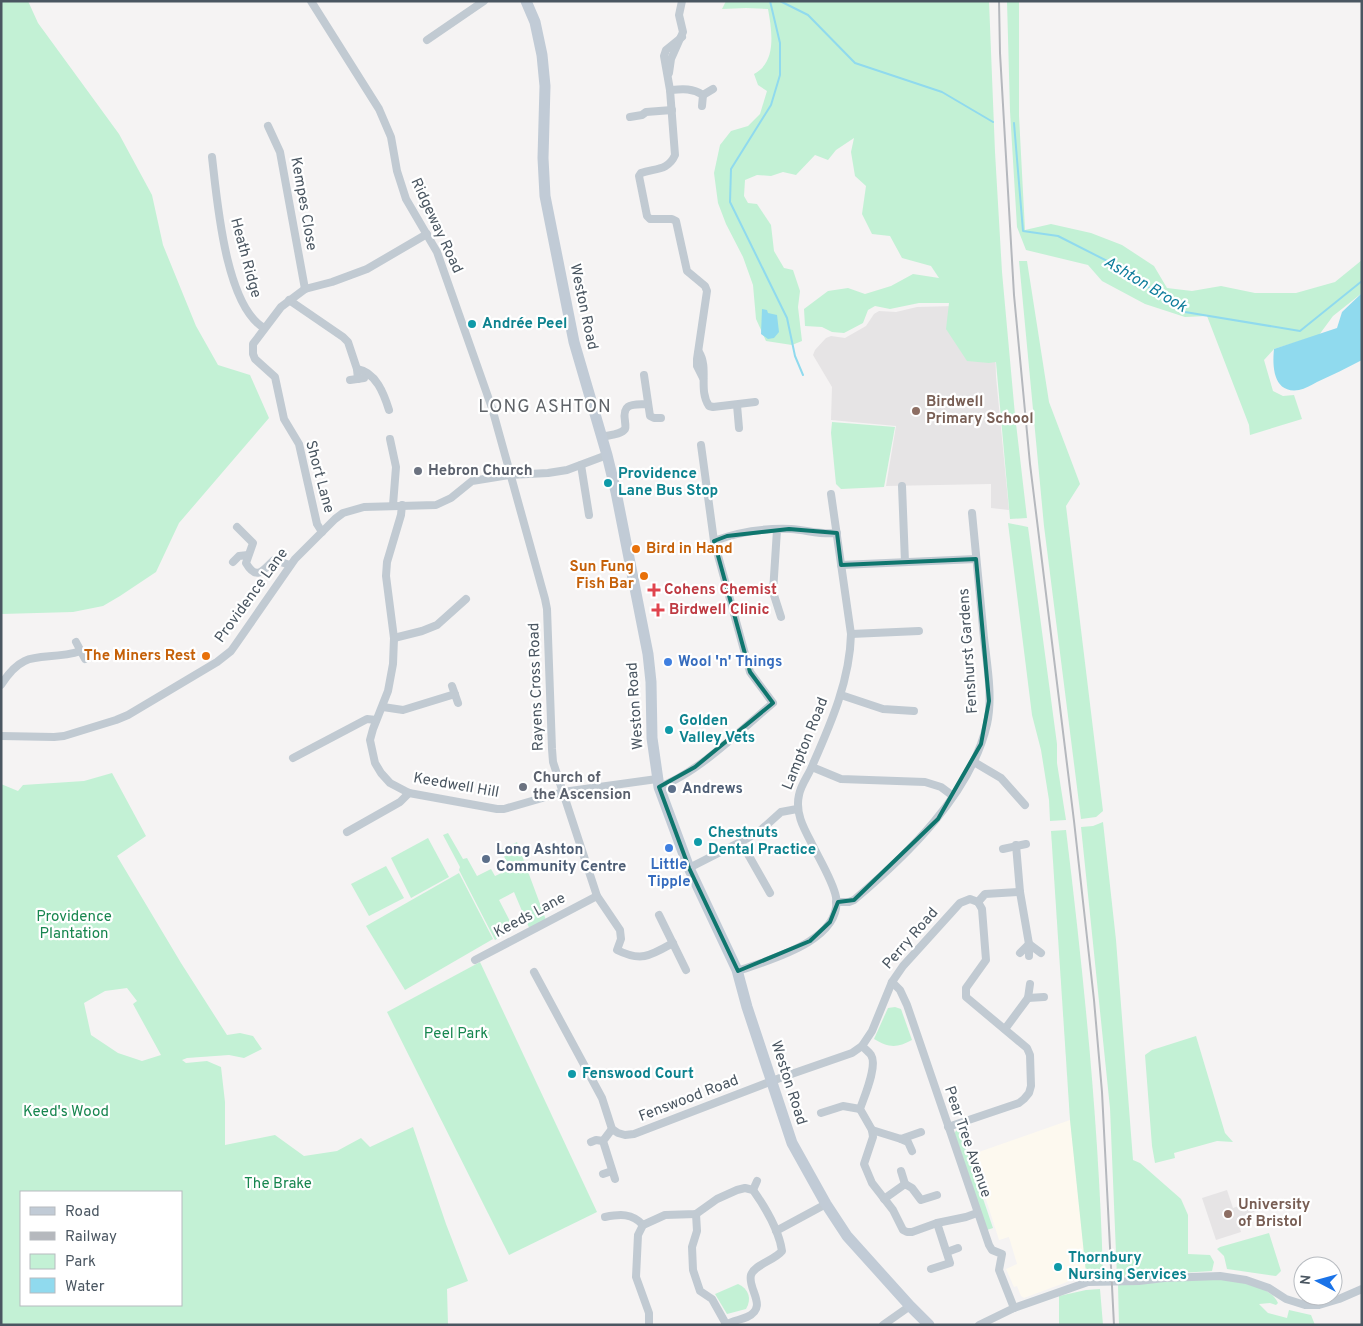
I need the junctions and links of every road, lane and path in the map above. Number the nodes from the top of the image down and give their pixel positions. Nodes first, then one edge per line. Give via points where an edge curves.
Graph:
1 (311, 1) edge
2 (484, 1) edge
3 (526, 1) edge
4 (682, 1) edge
5 (427, 40) dead end
6 (713, 89) dead end
7 (670, 90) junction
8 (703, 95) junction
9 (702, 106) dead end
10 (672, 110) junction
11 (630, 117) dead end
12 (268, 126) dead end
13 (212, 157) dead end
14 (427, 234) junction
15 (305, 288) junction
16 (289, 300) junction
17 (264, 328) junction
18 (357, 369) junction
19 (644, 375) dead end
20 (357, 379) dead end
21 (755, 402) dead end
22 (648, 404) junction
23 (737, 405) junction
24 (389, 410) dead end
25 (661, 418) dead end
26 (739, 428) dead end
27 (602, 437) junction
28 (390, 439) dead end
29 (701, 445) dead end
30 (607, 455) junction
31 (581, 465) junction
32 (510, 475) junction
33 (902, 486) dead end
34 (831, 494) dead end
35 (393, 505) junction
36 (402, 505) junction
37 (972, 513) dead end
38 (589, 514) dead end
39 (238, 527) dead end
40 (776, 530) junction
41 (322, 532) junction
42 (837, 533) junction
43 (246, 535) junction
44 (714, 541) junction
45 (239, 542) dead end
46 (248, 555) junction
47 (976, 559) junction
48 (233, 562) dead end
49 (905, 562) junction
50 (290, 565) junction
51 (841, 565) junction
52 (466, 599) dead end
53 (781, 617) dead end
54 (919, 631) dead end
55 (851, 634) junction
56 (394, 638) junction
57 (76, 642) dead end
58 (80, 650) junction
59 (85, 659) dead end
60 (1, 685) edge
61 (452, 686) dead end
62 (455, 694) junction
63 (841, 695) junction
64 (458, 703) dead end
65 (383, 707) junction
66 (914, 711) dead end
67 (376, 720) junction
68 (1, 736) edge
69 (293, 758) dead end
70 (974, 762) junction
71 (812, 767) junction
72 (658, 783) junction
73 (563, 792) junction
74 (409, 793) junction
75 (953, 796) junction
76 (1024, 805) dead end
77 (798, 809) junction
78 (347, 832) dead end
79 (741, 842) junction
80 (1026, 844) dead end
81 (1016, 845) junction
82 (1004, 849) dead end
83 (689, 868) junction
84 (1020, 892) junction
85 (770, 893) dead end
86 (597, 896) junction
87 (836, 902) junction
88 (978, 902) junction
89 (659, 914) dead end
90 (673, 943) junction
91 (1029, 944) junction
92 (1020, 953) dead end
93 (1041, 953) dead end
94 (1029, 956) dead end
95 (475, 960) dead end
96 (686, 970) dead end
97 (738, 971) junction
98 (534, 972) dead end
99 (892, 982) junction
100 (1030, 984) dead end
101 (1044, 997) dead end
102 (1028, 998) junction
103 (1005, 1030) junction
104 (862, 1046) junction
105 (771, 1081) junction
106 (860, 1109) junction
107 (821, 1113) dead end
108 (948, 1127) junction
109 (612, 1129) junction
110 (872, 1130) junction
111 (921, 1132) dead end
112 (902, 1139) junction
113 (603, 1141) junction
114 (590, 1142) dead end
115 (912, 1151) dead end
116 (612, 1171) junction
117 (902, 1171) dead end
118 (602, 1174) dead end
119 (615, 1179) dead end
120 (757, 1181) dead end
121 (905, 1184) junction
122 (753, 1190) junction
123 (937, 1195) dead end
124 (884, 1199) junction
125 (826, 1204) junction
126 (977, 1213) junction
127 (696, 1214) junction
128 (605, 1217) dead end
129 (937, 1223) junction
130 (643, 1225) junction
131 (776, 1230) junction
132 (958, 1248) dead end
133 (947, 1252) junction
134 (931, 1269) dead end
135 (1362, 1288) edge
136 (910, 1306) junction
137 (1014, 1308) junction
138 (726, 1324) edge
139 (648, 1325) edge
140 (883, 1325) edge
141 (929, 1325) edge
142 (979, 1325) edge

1 - 14 street, Ridgeway Road via 379,109 391,137 406,198
2 - 5 street
3 - 27 street, Weston Road via 535,22 542,55 545,196 574,342
4 - 7 street via 679,15 682,37 666,50 664,56
6 - 8 street
7 - 8 street via 695,90
7 - 10 street
8 - 9 street
10 - 11 street
10 - 23 street via 675,155 672,162 639,176 647,216 676,221 687,272 707,291 697,366 703,378 706,402 713,408
12 - 15 street, Kempes Close via 280,152
13 - 17 street, Heath Ridge via 221,235 241,302 250,316
14 - 15 street via 368,269
14 - 32 street, Ridgeway Road via 488,398
15 - 16 street, Short Lane
16 - 17 street, Short Lane
16 - 18 street via 348,342
17 - 41 street, Short Lane via 253,344 253,354 275,377 286,424 302,452 317,524
18 - 20 street
18 - 24 street via 370,374 378,384 389,399
19 - 22 street
21 - 23 street
22 - 25 street via 650,416
22 - 27 street via 626,408 624,430
23 - 26 street
27 - 30 street, Weston Road
28 - 35 street via 396,467
29 - 44 street
30 - 31 street, Providence Lane
30 - 72 street, Weston Road via 648,654 652,738
31 - 32 street, Providence Lane via 548,473
31 - 38 street
32 - 36 street, Providence Lane via 472,481 451,498 436,504
32 - 73 street, Rayens Cross Road via 548,609 553,762
33 - 49 street
34 - 42 street, Lampton Road
35 - 36 street, Providence Lane
35 - 41 street, Providence Lane via 364,507 342,513
36 - 56 street, Keedwell Hill via 386,576
37 - 47 street, Fenshurst Gardens
39 - 43 street
40 - 42 street
40 - 44 street via 739,533
40 - 53 street via 773,592
41 - 50 street, Providence Lane
42 - 51 street, Lampton Road
43 - 45 street
43 - 46 street via 253,544
44 - 72 street, Keedwell Hill via 750,672 773,703 680,778
46 - 48 street via 239,556
46 - 50 street via 246,563 255,572 264,571 274,560
47 - 49 street
47 - 70 street, Fenshurst Gardens via 988,701 987,723
49 - 51 street
50 - 68 street, Providence Lane via 231,651 128,715 64,736
51 - 55 street, Lampton Road
52 - 56 street via 456,602 444,620 428,630
54 - 55 street
55 - 63 street, Lampton Road
56 - 65 street, Keedwell Hill via 391,681
57 - 58 street
58 - 59 street
58 - 60 street via 22,661 9,672
61 - 62 street
62 - 64 street
62 - 65 street via 403,710
63 - 66 street via 883,709
63 - 71 street, Lampton Road
65 - 67 street, Keedwell Hill
67 - 69 street via 367,719 301,749
67 - 74 street, Keedwell Hill via 370,740 375,763 390,783
70 - 75 street, Fenshurst Gardens
70 - 76 street via 1002,778
71 - 75 street via 841,779 925,782 941,787
71 - 77 street, Lampton Road via 799,795
72 - 73 street, Keedwell Hill
72 - 83 street, Weston Road
73 - 74 street, Keedwell Hill via 504,809
73 - 86 street, Rayens Cross Road
74 - 78 street via 400,802
75 - 87 street, Fenshurst Gardens via 938,819 866,890 849,902
77 - 79 street via 781,812
77 - 87 street, Lampton Road via 801,822 835,891
79 - 83 street
79 - 85 street
80 - 81 street
81 - 82 street
81 - 84 street
83 - 97 street, Weston Road
84 - 88 street, Perry Road via 986,894
84 - 91 street
86 - 90 street, Rayens Cross Road via 620,930 620,939 613,947 641,957
86 - 95 street, Keeds Lane
87 - 97 street via 830,922 810,941
88 - 99 street, Perry Road via 970,899 960,903
88 - 103 street via 982,909 986,960 965,994
89 - 90 street
90 - 96 street
91 - 92 street
91 - 93 street
91 - 94 street
97 - 105 street, Weston Road
98 - 109 street via 602,1098
99 - 104 street, Perry Road via 872,1032
99 - 108 street, Pear Tree Avenue via 907,1005
100 - 102 street
101 - 102 street
102 - 103 street
103 - 108 street via 1027,1048 1030,1055 1029,1093 1019,1103
104 - 105 street via 852,1053
104 - 106 street via 873,1060 872,1074
105 - 109 street, Fenswood Road via 637,1133 618,1134
105 - 125 street, Weston Road via 792,1143
106 - 107 street via 843,1106
106 - 110 street
108 - 126 street, Pear Tree Avenue
109 - 113 street
110 - 112 street
110 - 124 street via 873,1137 864,1164
111 - 112 street
112 - 115 street via 908,1142
113 - 114 street
113 - 116 street
116 - 118 street
116 - 119 street
117 - 121 street
120 - 122 street
121 - 123 street via 921,1200
121 - 124 street
122 - 127 street via 737,1190
122 - 131 street
124 - 129 street via 902,1230 907,1232
125 - 131 street
125 - 136 street, Weston Road via 847,1236
126 - 129 street
126 - 137 street, Pear Tree Avenue via 992,1250 1002,1254 999,1270
127 - 130 street via 665,1215
127 - 138 street via 693,1270 700,1291 712,1299
128 - 130 street via 626,1215
129 - 133 street
130 - 139 street via 638,1235 636,1277 649,1313
131 - 138 street via 782,1251 754,1269 751,1275 756,1309 747,1317
132 - 133 street
133 - 134 street via 950,1263
135 - 137 street via 1319,1305 1304,1305 1246,1280 1220,1276 1088,1282
136 - 140 street
136 - 141 street, Weston Road
137 - 142 street

